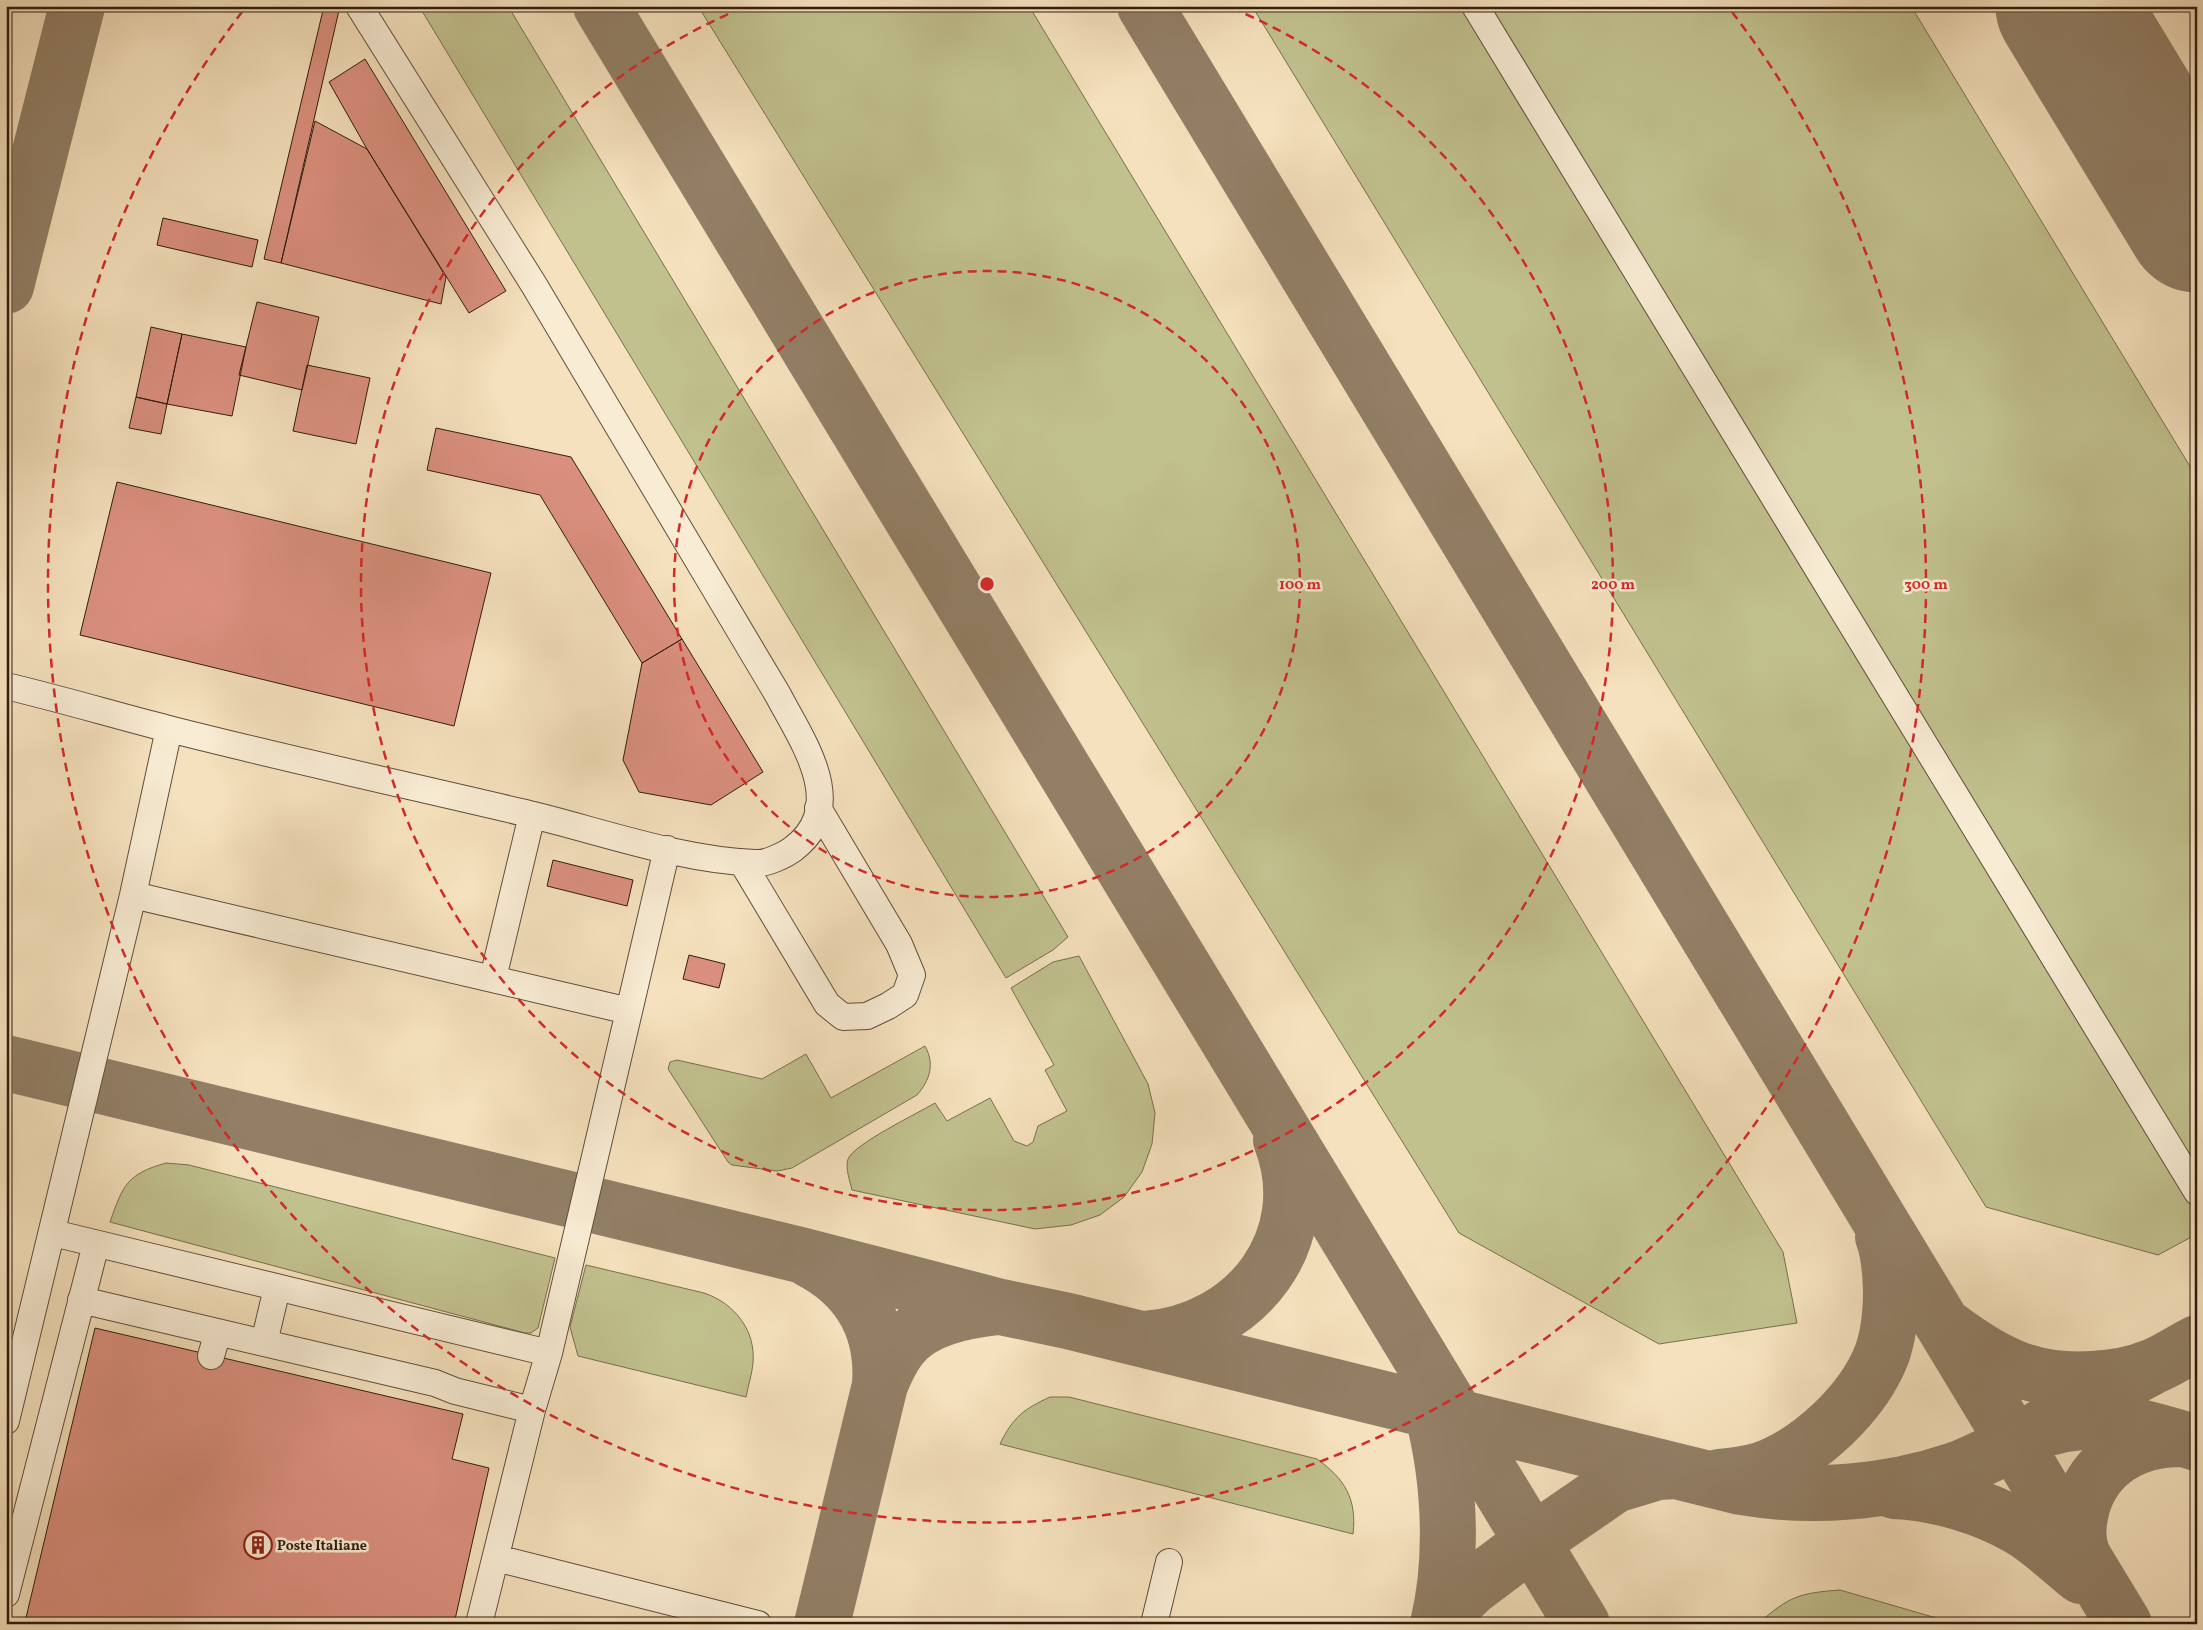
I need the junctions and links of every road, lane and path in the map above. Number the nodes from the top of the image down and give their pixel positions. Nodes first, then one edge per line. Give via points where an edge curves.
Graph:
1 (359, 6) edge
2 (1475, 6) edge
3 (6, 686) edge
4 (169, 729) junction
5 (818, 808) junction
6 (532, 815) junction
7 (666, 849) junction
8 (742, 862) junction
9 (133, 895) junction
10 (493, 978) junction
11 (629, 1011) junction
12 (2197, 1192) edge
13 (53, 1233) junction
14 (96, 1244) junction
15 (277, 1288) junction
16 (81, 1300) junction
17 (264, 1343) junction
18 (549, 1353) junction
19 (532, 1410) junction
20 (6, 1421) edge
21 (496, 1558) junction
22 (1169, 1562) dead end
23 (6, 1594) edge
24 (480, 1624) edge
25 (758, 1624) edge
26 (1154, 1624) edge

1 - 5 lane via 534,285 778,695 813,760 821,790
2 - 12 lane
3 - 4 lane
4 - 6 lane
4 - 9 lane
5 - 8 lane via 817,817 804,839 791,851 760,864
5 - 8 lane via 899,944 912,974 905,995 867,1016 843,1016 827,1004
6 - 7 lane
6 - 10 lane
7 - 8 lane
7 - 11 lane
9 - 10 lane
9 - 13 lane
10 - 11 lane
11 - 18 lane
13 - 14 lane
13 - 20 lane
14 - 15 lane
14 - 16 lane
15 - 17 lane
15 - 18 lane
16 - 17 lane via 214,1344
16 - 23 lane
17 - 19 lane via 435,1383
18 - 19 lane
19 - 21 lane
21 - 24 lane
21 - 25 lane
22 - 26 lane

